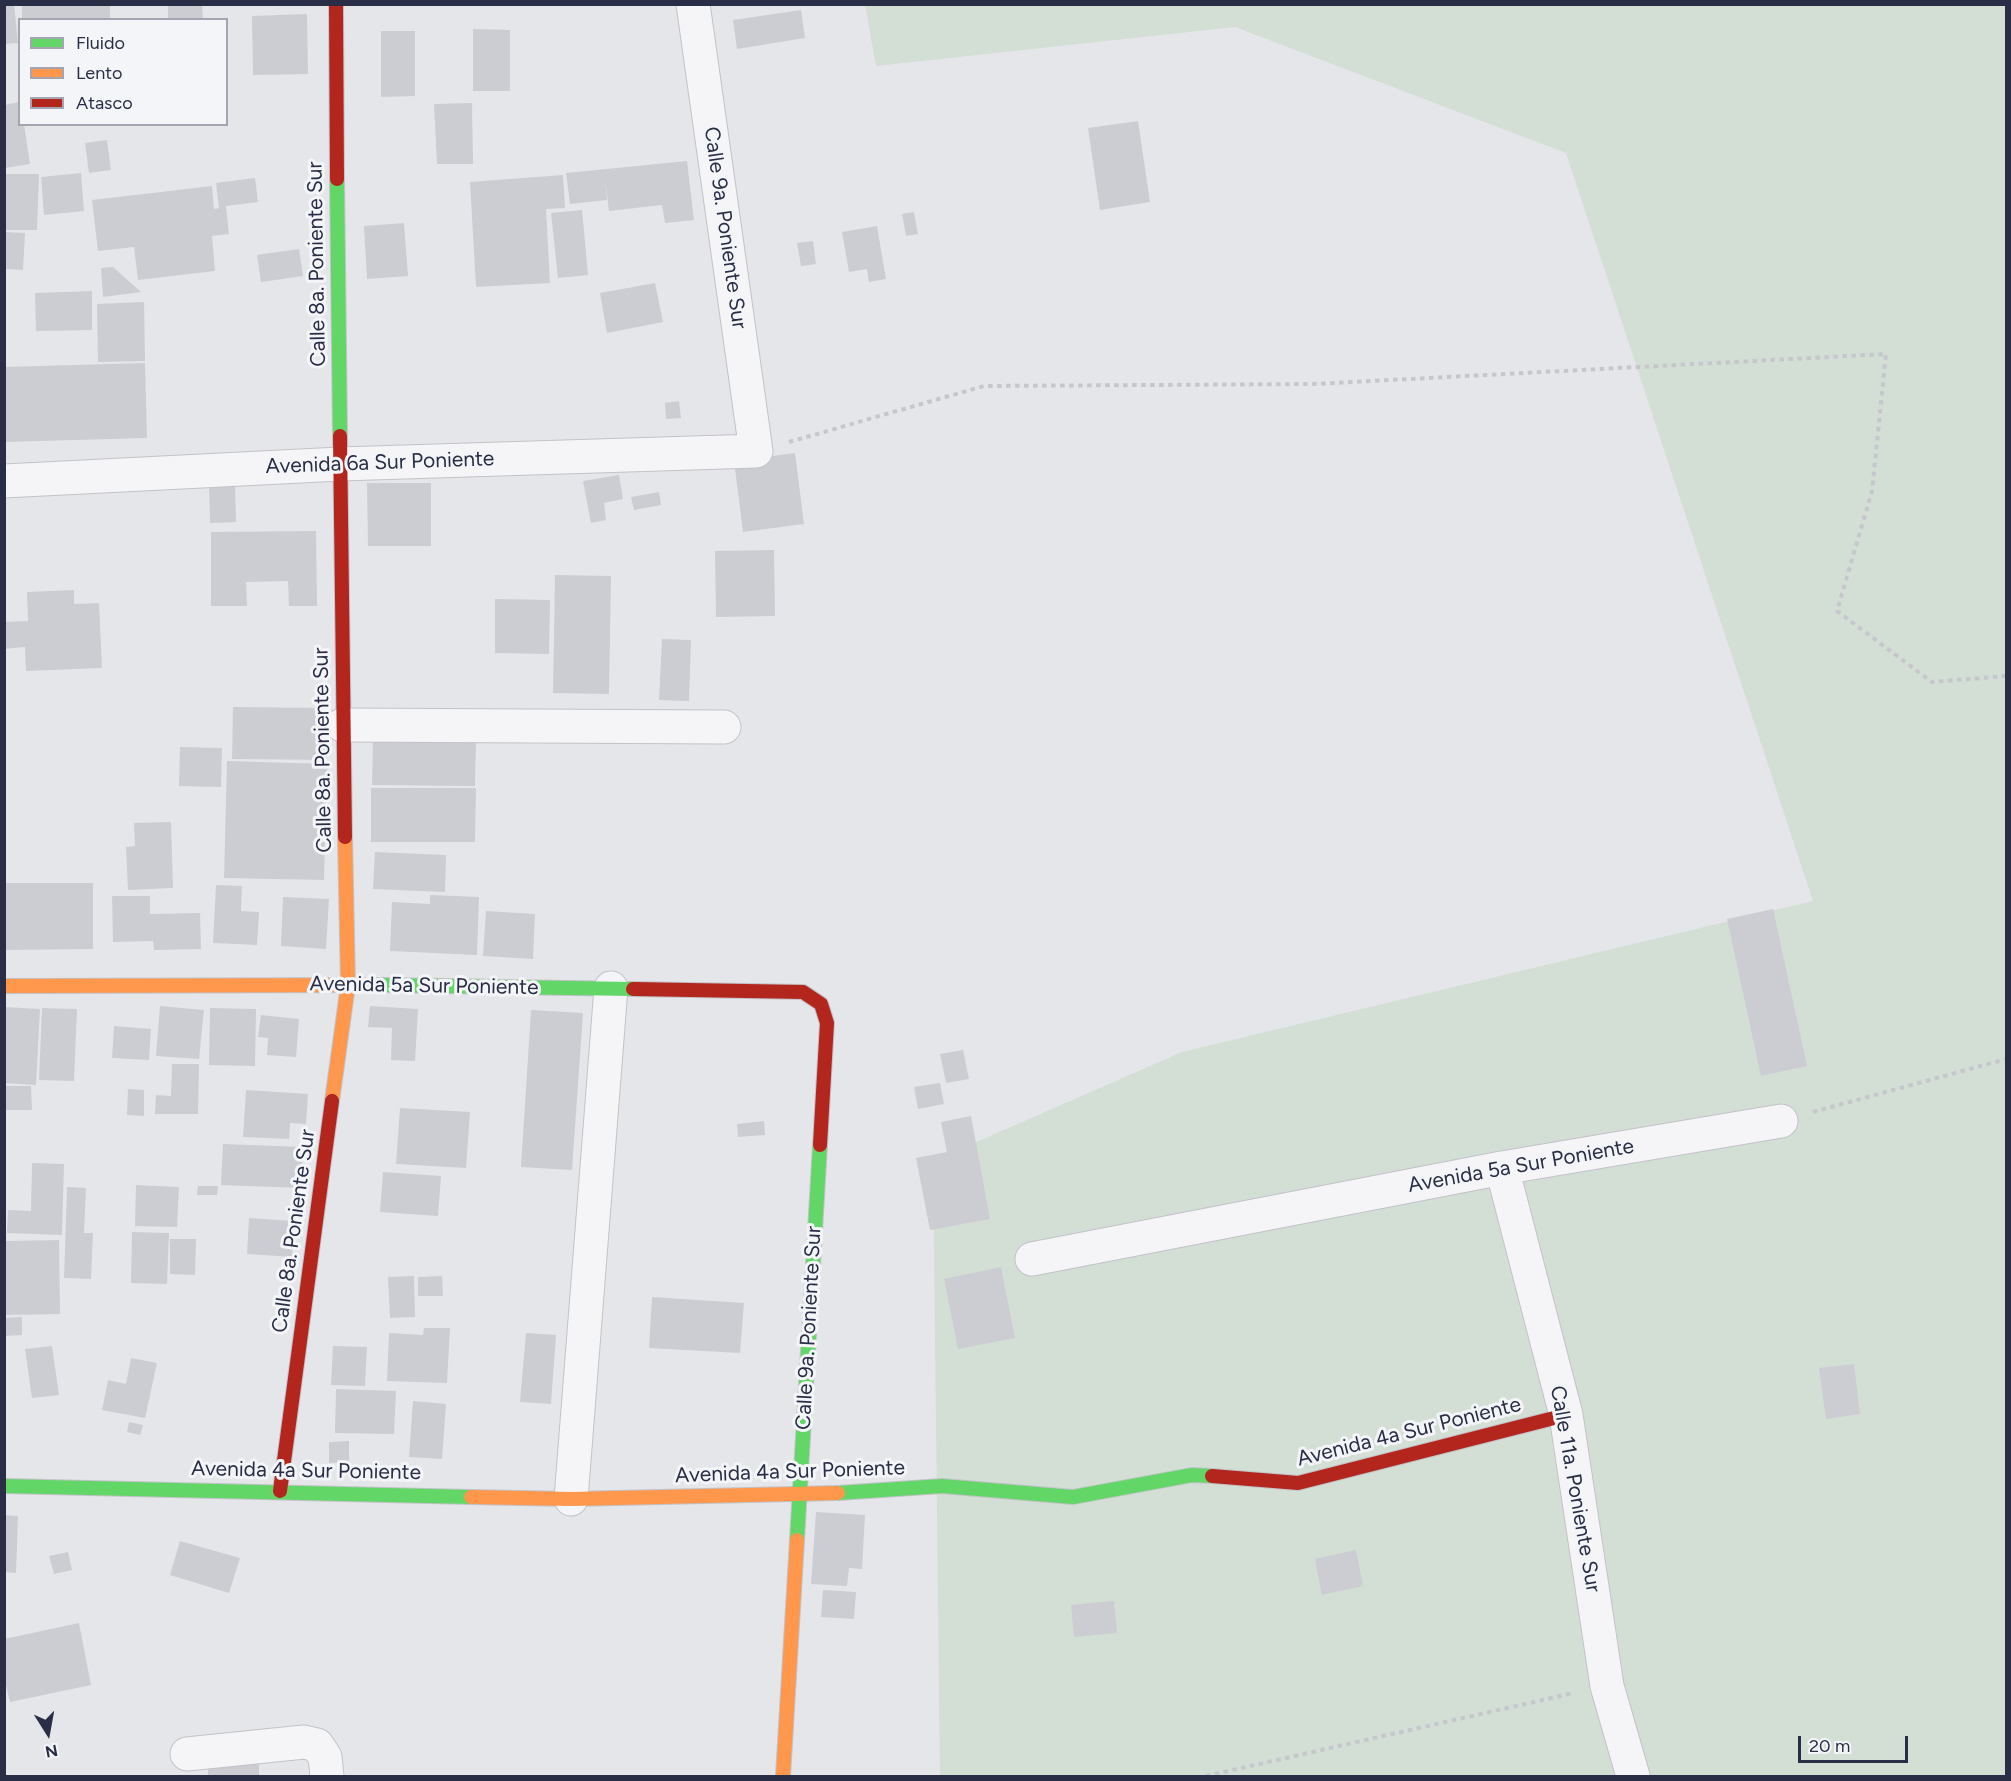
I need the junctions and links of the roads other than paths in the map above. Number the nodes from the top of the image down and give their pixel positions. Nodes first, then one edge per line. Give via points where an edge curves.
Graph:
1 (336, 4) edge
2 (693, 4) edge
3 (756, 451) joint
4 (340, 464) junction
5 (4, 481) edge
6 (342, 725) junction
7 (724, 727) dead end
8 (348, 984) junction
9 (4, 986) edge
10 (611, 988) junction
11 (827, 1023) joint
12 (1781, 1121) road end
13 (1502, 1168) junction
14 (1032, 1259) dead end
15 (1566, 1415) junction
16 (4, 1486) edge
17 (280, 1491) junction
18 (800, 1496) junction
19 (571, 1499) junction
20 (187, 1754) dead end
21 (327, 1776) edge
22 (783, 1776) edge
23 (1633, 1776) edge

1 - 4 street, Calle 8a. Poniente Sur
2 - 3 street, Calle 9a. Poniente Sur
3 - 4 street, Avenida 6a Sur Poniente
4 - 5 street, Avenida 6a Sur Poniente
4 - 6 street, Calle 8a. Poniente Sur
6 - 7 street
6 - 8 street, Calle 8a. Poniente Sur
8 - 9 street, Avenida 5a Sur Poniente
8 - 10 street, Avenida 5a Sur Poniente
8 - 17 street, Calle 8a. Poniente Sur
10 - 11 street, Avenida 5a Sur Poniente via 803,992 821,1004
10 - 19 street
11 - 18 street, Calle 9a. Poniente Sur
12 - 13 street, Avenida 5a Sur Poniente
13 - 14 street, Avenida 5a Sur Poniente
13 - 15 street, Calle 11a. Poniente Sur
15 - 18 street, Avenida 4a Sur Poniente via 1298,1484 1192,1475 1072,1497 942,1486
15 - 23 street, Calle 11a. Poniente Sur via 1607,1686
16 - 17 street, Avenida 4a Sur Poniente
17 - 19 street, Avenida 4a Sur Poniente
18 - 19 street, Avenida 4a Sur Poniente
18 - 22 street, Calle 9a. Poniente Sur
20 - 21 street via 304,1742 317,1745 325,1757

